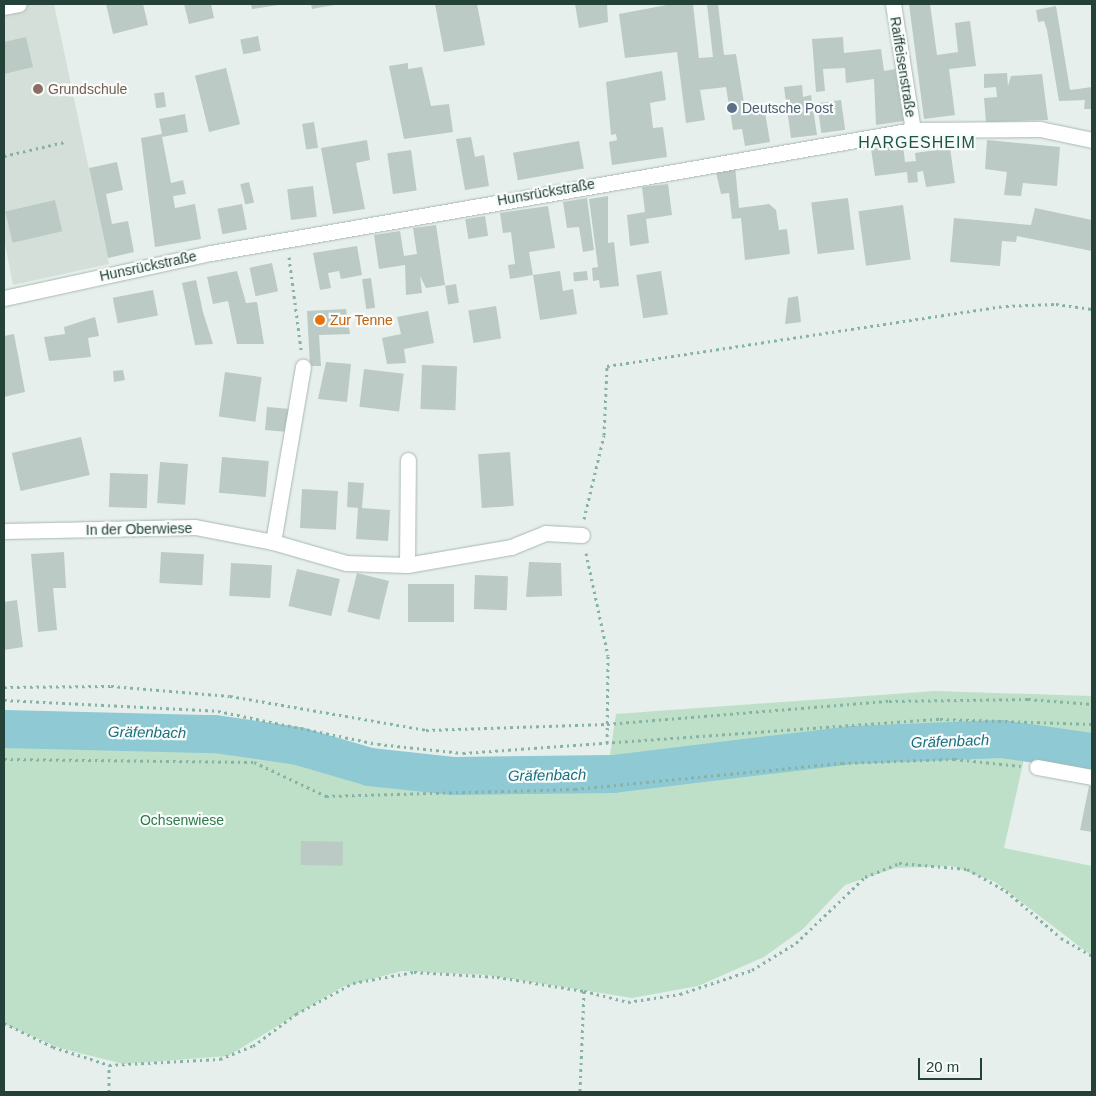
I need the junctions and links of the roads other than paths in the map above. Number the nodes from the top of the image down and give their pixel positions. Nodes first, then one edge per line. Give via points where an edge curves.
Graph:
1 (19, 4) edge
2 (893, 4) edge
3 (4, 7) edge
4 (913, 130) junction
5 (1092, 140) edge
6 (4, 298) edge
7 (303, 366) road end
8 (408, 460) dead end
9 (4, 531) edge
10 (582, 535) road end
11 (273, 542) junction
12 (407, 564) junction
13 (1036, 767) road end
14 (1092, 777) edge

1 - 3 street
2 - 4 street, Raiffeisenstraße
4 - 5 street, Hunsrückstraße via 1040,129
4 - 6 street, Hunsrückstraße via 287,239
7 - 11 street
8 - 12 street
9 - 11 street, In der Oberwiese via 195,527
10 - 12 street, In der Oberwiese via 544,533 510,547
11 - 12 street, In der Oberwiese via 346,563
13 - 14 street

